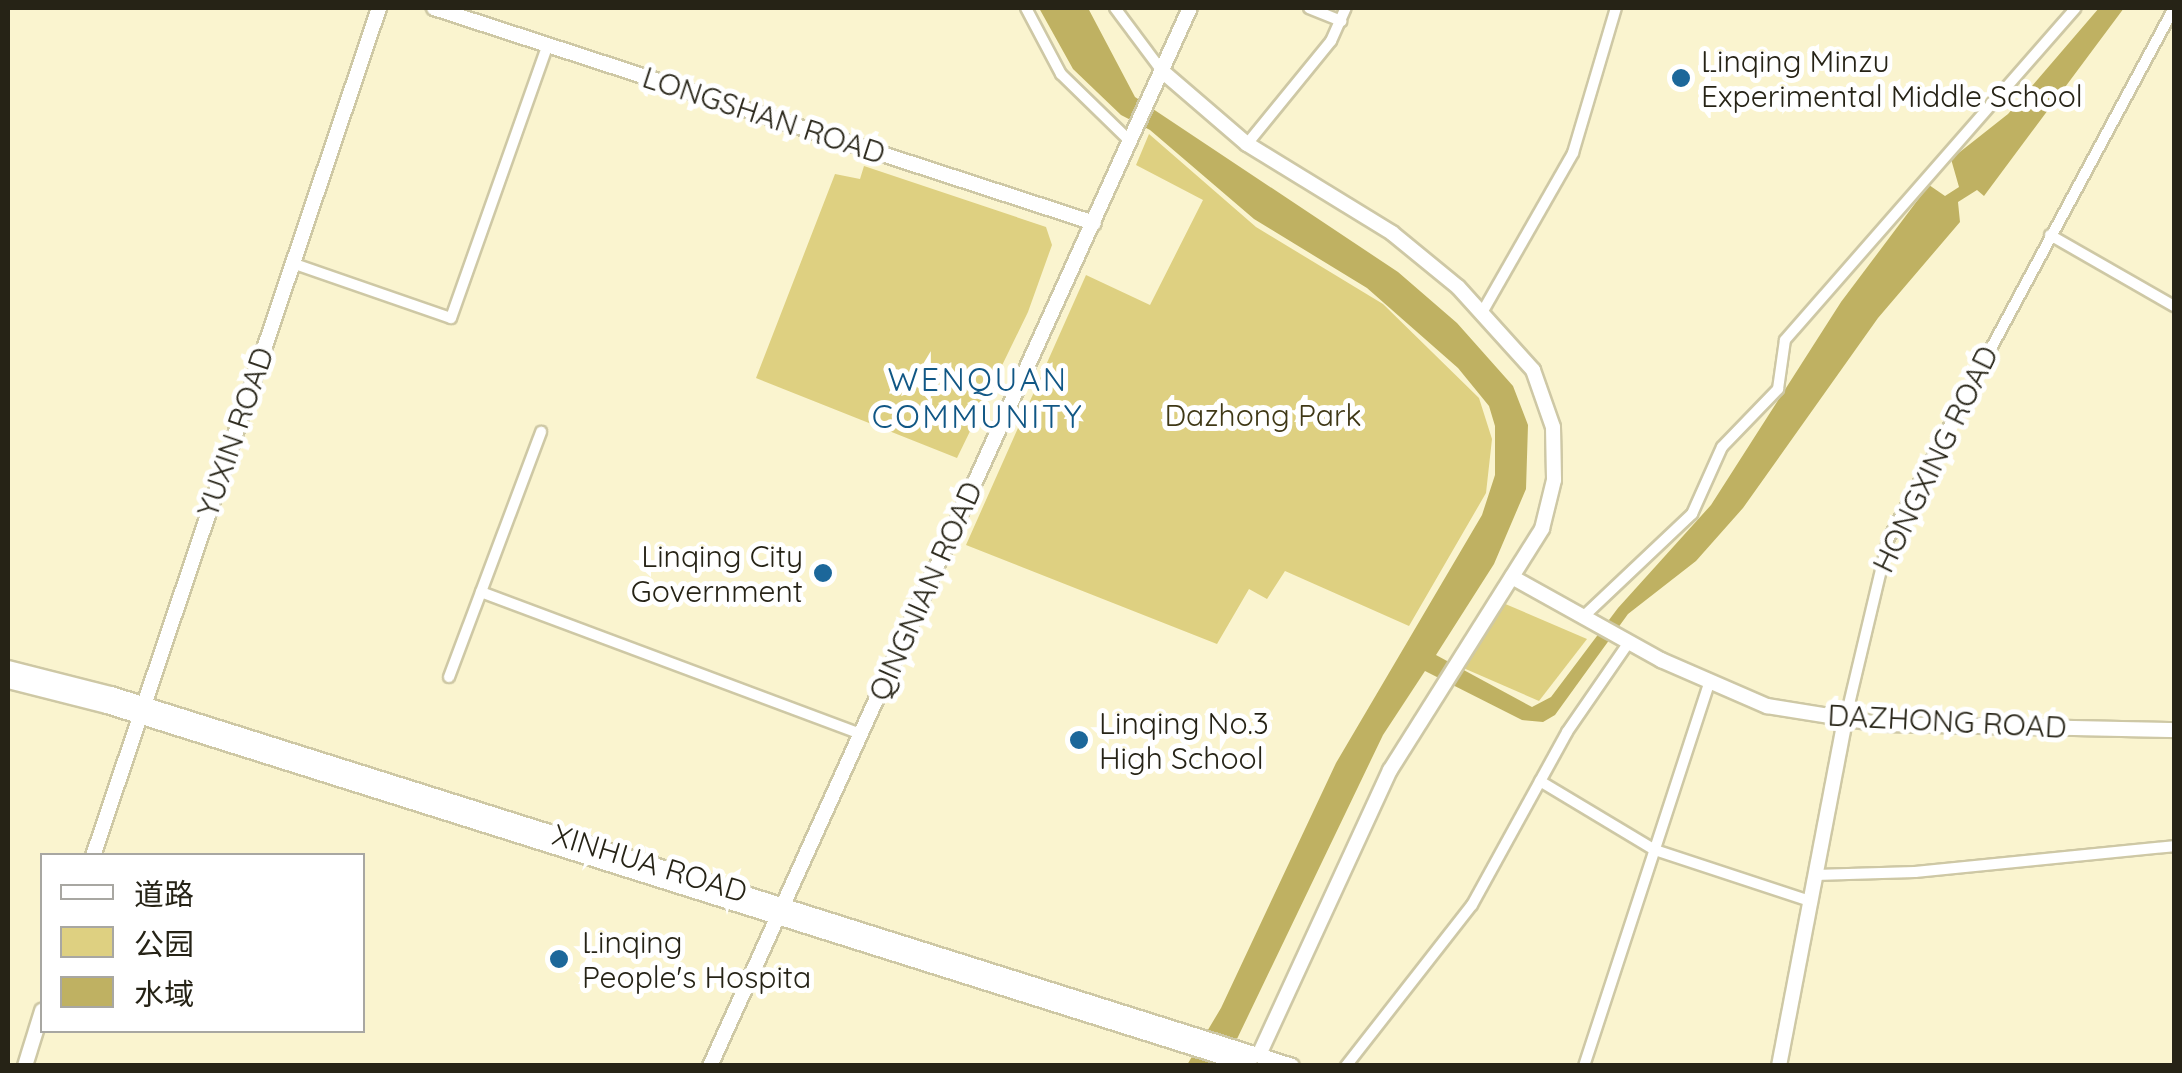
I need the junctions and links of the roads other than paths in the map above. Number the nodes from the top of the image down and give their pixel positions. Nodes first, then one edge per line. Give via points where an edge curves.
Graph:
1 (378, 8) edge
2 (434, 8) edge
3 (1026, 8) edge
4 (1114, 8) edge
5 (1190, 8) edge
6 (1310, 8) edge
7 (1346, 8) edge
8 (1616, 8) edge
9 (2076, 8) edge
10 (2174, 8) edge
11 (1341, 21) junction
12 (548, 44) junction
13 (1162, 72) junction
14 (1131, 142) junction
15 (1248, 144) junction
16 (1094, 223) junction
17 (2050, 235) junction
18 (292, 263) junction
19 (2174, 306) edge
20 (1483, 311) junction
21 (541, 432) dead end
22 (1512, 577) junction
23 (481, 592) junction
24 (1584, 616) junction
25 (1628, 642) junction
26 (8, 668) edge
27 (449, 677) dead end
28 (8, 681) edge
29 (1709, 684) junction
30 (139, 711) junction
31 (1845, 721) junction
32 (2174, 730) edge
33 (860, 734) junction
34 (1540, 780) junction
35 (2174, 846) edge
36 (1655, 850) junction
37 (93, 853) edge
38 (1815, 874) junction
39 (1810, 901) junction
40 (780, 910) junction
41 (40, 1017) edge
42 (1250, 1059) edge
43 (25, 1066) edge
44 (710, 1066) edge
45 (1292, 1066) edge
46 (1346, 1066) edge
47 (1584, 1066) edge
48 (1779, 1066) edge

1 - 18 street, YUXIN ROAD
2 - 12 street, LONGSHAN ROAD
3 - 14 street via 1062,74
4 - 13 street
5 - 13 street, QINGNIAN ROAD
6 - 11 street
7 - 11 street
8 - 20 street via 1573,153
9 - 24 street via 1786,340 1778,389 1722,447 1692,514
10 - 17 street, HONGXING ROAD
11 - 15 street
12 - 16 street, LONGSHAN ROAD
12 - 18 street via 451,318
13 - 14 street, QINGNIAN ROAD
13 - 15 street
14 - 16 street, QINGNIAN ROAD
15 - 20 street via 1392,233
16 - 33 street, QINGNIAN ROAD
17 - 19 street
17 - 31 street, HONGXING ROAD via 1888,540
18 - 30 street, YUXIN ROAD
20 - 22 street via 1533,370 1553,427 1550,500 1542,529
21 - 23 street
22 - 24 street, DAZHONG ROAD
22 - 42 street via 1390,770
23 - 27 street
23 - 33 street
24 - 25 street, DAZHONG ROAD
25 - 29 street, DAZHONG ROAD
25 - 34 street
26 - 30 street, XINHUA ROAD
28 - 30 street, XINHUA ROAD
29 - 31 street, DAZHONG ROAD via 1767,706
29 - 36 street
30 - 37 street, YUXIN ROAD
30 - 40 street, XINHUA ROAD
31 - 32 street, DAZHONG ROAD
31 - 38 street, HONGXING ROAD
33 - 40 street, QINGNIAN ROAD
34 - 36 street
34 - 46 street via 1472,905
35 - 38 street via 1931,871
36 - 39 street
36 - 47 street
38 - 39 street, HONGXING ROAD
39 - 48 street, HONGXING ROAD
40 - 42 street, XINHUA ROAD
40 - 44 street, QINGNIAN ROAD
41 - 43 street
42 - 45 street, XINHUA ROAD

